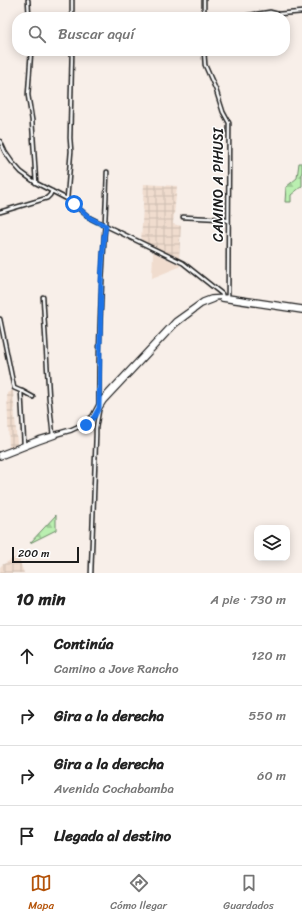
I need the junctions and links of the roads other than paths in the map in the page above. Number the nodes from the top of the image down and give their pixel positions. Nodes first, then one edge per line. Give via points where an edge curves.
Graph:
1 (28, 0) edge
2 (72, 0) edge
3 (204, 0) edge
4 (29, 12) edge
5 (72, 12) edge
6 (204, 12) edge
7 (302, 12) edge
8 (290, 13) edge
9 (31, 56) edge
10 (72, 56) edge
11 (204, 56) edge
12 (0, 141) edge
13 (107, 172) dead end
14 (36, 183) junction
15 (52, 191) junction
16 (67, 199) junction
17 (0, 212) edge
18 (183, 217) dead end
19 (228, 221) junction
20 (106, 226) junction
21 (43, 297) dead end
22 (223, 298) junction
23 (228, 299) junction
24 (302, 309) edge
25 (0, 319) edge
26 (21, 391) junction
27 (33, 397) dead end
28 (99, 406) junction
29 (53, 436) junction
30 (25, 445) junction
31 (0, 454) edge
32 (0, 457) edge
33 (91, 573) edge

1 - 4 street
2 - 5 street
3 - 6 street
7 - 8 street
9 - 14 street via 28,95
10 - 16 street via 71,151
11 - 19 street, CAMINO A PIHUSI via 205,64 229,123
12 - 14 street via 12,162
13 - 20 street
14 - 15 street
15 - 16 street
15 - 17 street via 46,198
16 - 20 street via 90,218
18 - 19 street
19 - 23 street, CAMINO A PIHUSI
20 - 22 street via 183,263 222,294
20 - 28 street via 101,282
21 - 29 street
22 - 23 main road
22 - 28 main road via 205,303 179,321
23 - 24 main road
25 - 26 street via 14,388
26 - 27 street
26 - 30 street
28 - 29 main road via 94,417 86,425 72,432
28 - 33 street
29 - 30 main road
30 - 31 main road
30 - 32 main road

